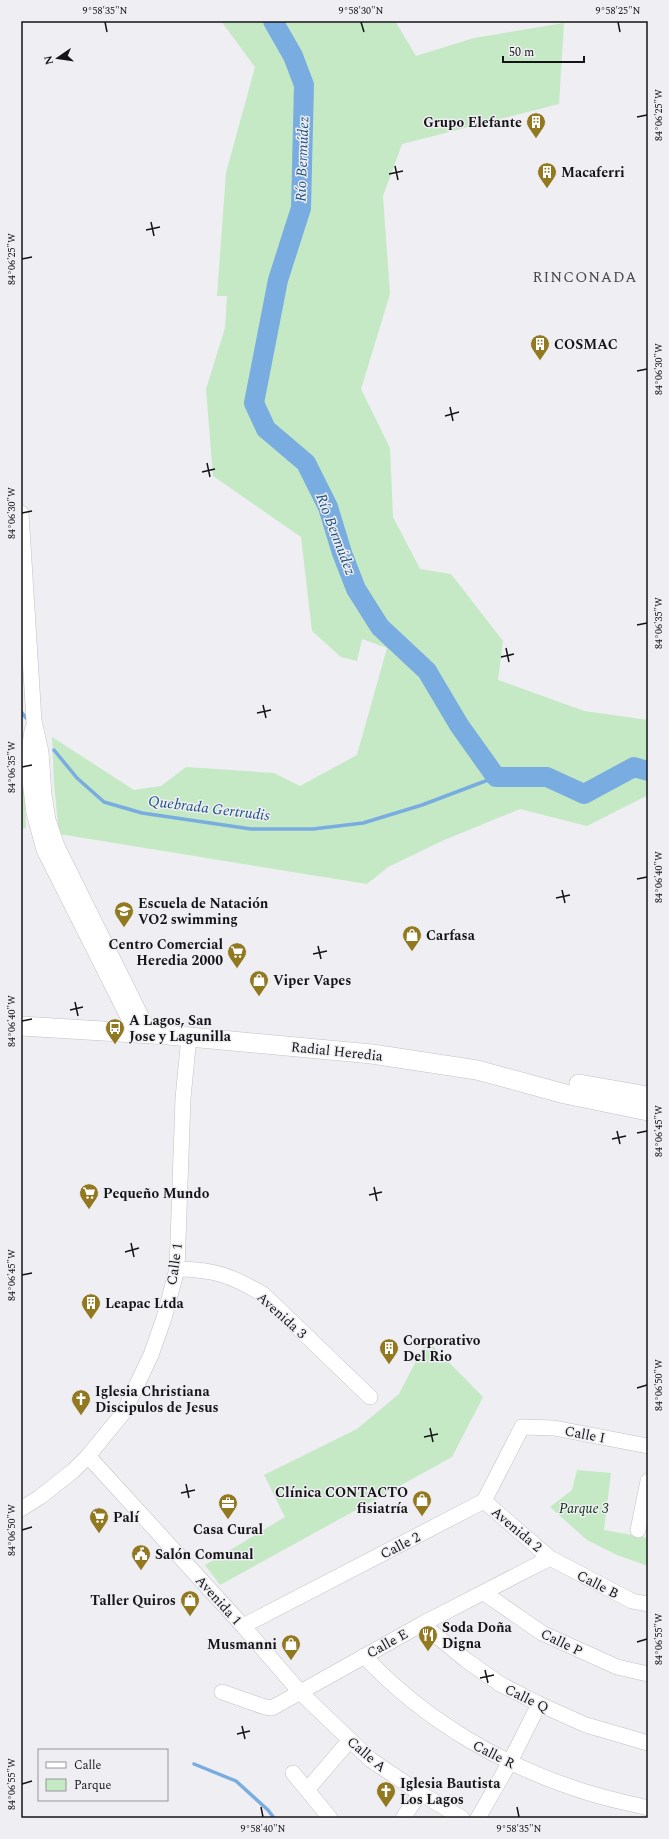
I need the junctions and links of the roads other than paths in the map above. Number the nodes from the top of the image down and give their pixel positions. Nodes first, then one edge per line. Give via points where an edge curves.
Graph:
1 (21, 513) edge
2 (21, 1026) edge
3 (143, 1034) junction
4 (189, 1037) junction
5 (646, 1107) edge
6 (177, 1269) junction
7 (370, 1397) dead end
8 (648, 1446) edge
9 (88, 1456) junction
10 (648, 1481) edge
11 (484, 1501) junction
12 (21, 1509) edge
13 (638, 1530) dead end
14 (550, 1558) junction
15 (484, 1592) junction
16 (648, 1604) edge
17 (422, 1624) junction
18 (243, 1626) junction
19 (364, 1656) junction
20 (648, 1674) edge
21 (222, 1692) dead end
22 (300, 1692) junction
23 (538, 1704) junction
24 (350, 1740) junction
25 (648, 1743) edge
26 (510, 1762) junction
27 (293, 1773) dead end
28 (307, 1790) junction
29 (420, 1793) junction
30 (648, 1808) edge
31 (330, 1818) edge
32 (403, 1818) edge
33 (462, 1818) edge
34 (478, 1818) edge

1 - 3 street via 34,722 41,752 48,820 56,846
2 - 3 main road, Radial Heredia
3 - 4 main road, Radial Heredia
4 - 5 main road, Radial Heredia via 372,1054 571,1083
4 - 6 street, Calle 1 via 183,1098
6 - 7 street, Avenida 3 via 194,1269 227,1275 264,1295
6 - 9 street, Calle 1 via 151,1356 124,1412
8 - 11 street, Calle I via 554,1428 522,1427
9 - 12 street, Calle 1 via 73,1471
9 - 18 street, Avenida 1
10 - 13 street
11 - 14 street, Avenida 2
11 - 18 street, Calle 2
14 - 15 street, Calle E
14 - 16 street, Calle B via 632,1601
15 - 17 street, Calle E
15 - 20 street, Calle P via 542,1633 617,1667
17 - 19 street, Calle E
17 - 23 street, Calle Q via 466,1660
18 - 22 street, Avenida 1
19 - 22 street, Calle E
19 - 26 street, Calle R via 387,1681 425,1712 466,1740
21 - 22 street, Calle E via 272,1708
22 - 24 street, Calle A
23 - 25 street, Calle Q via 586,1725
23 - 26 street
24 - 28 street
24 - 29 street, Calle A via 372,1760
26 - 30 street, Calle R via 589,1793
26 - 34 street
27 - 28 street
28 - 31 street
29 - 32 street
29 - 33 street, Calle A

